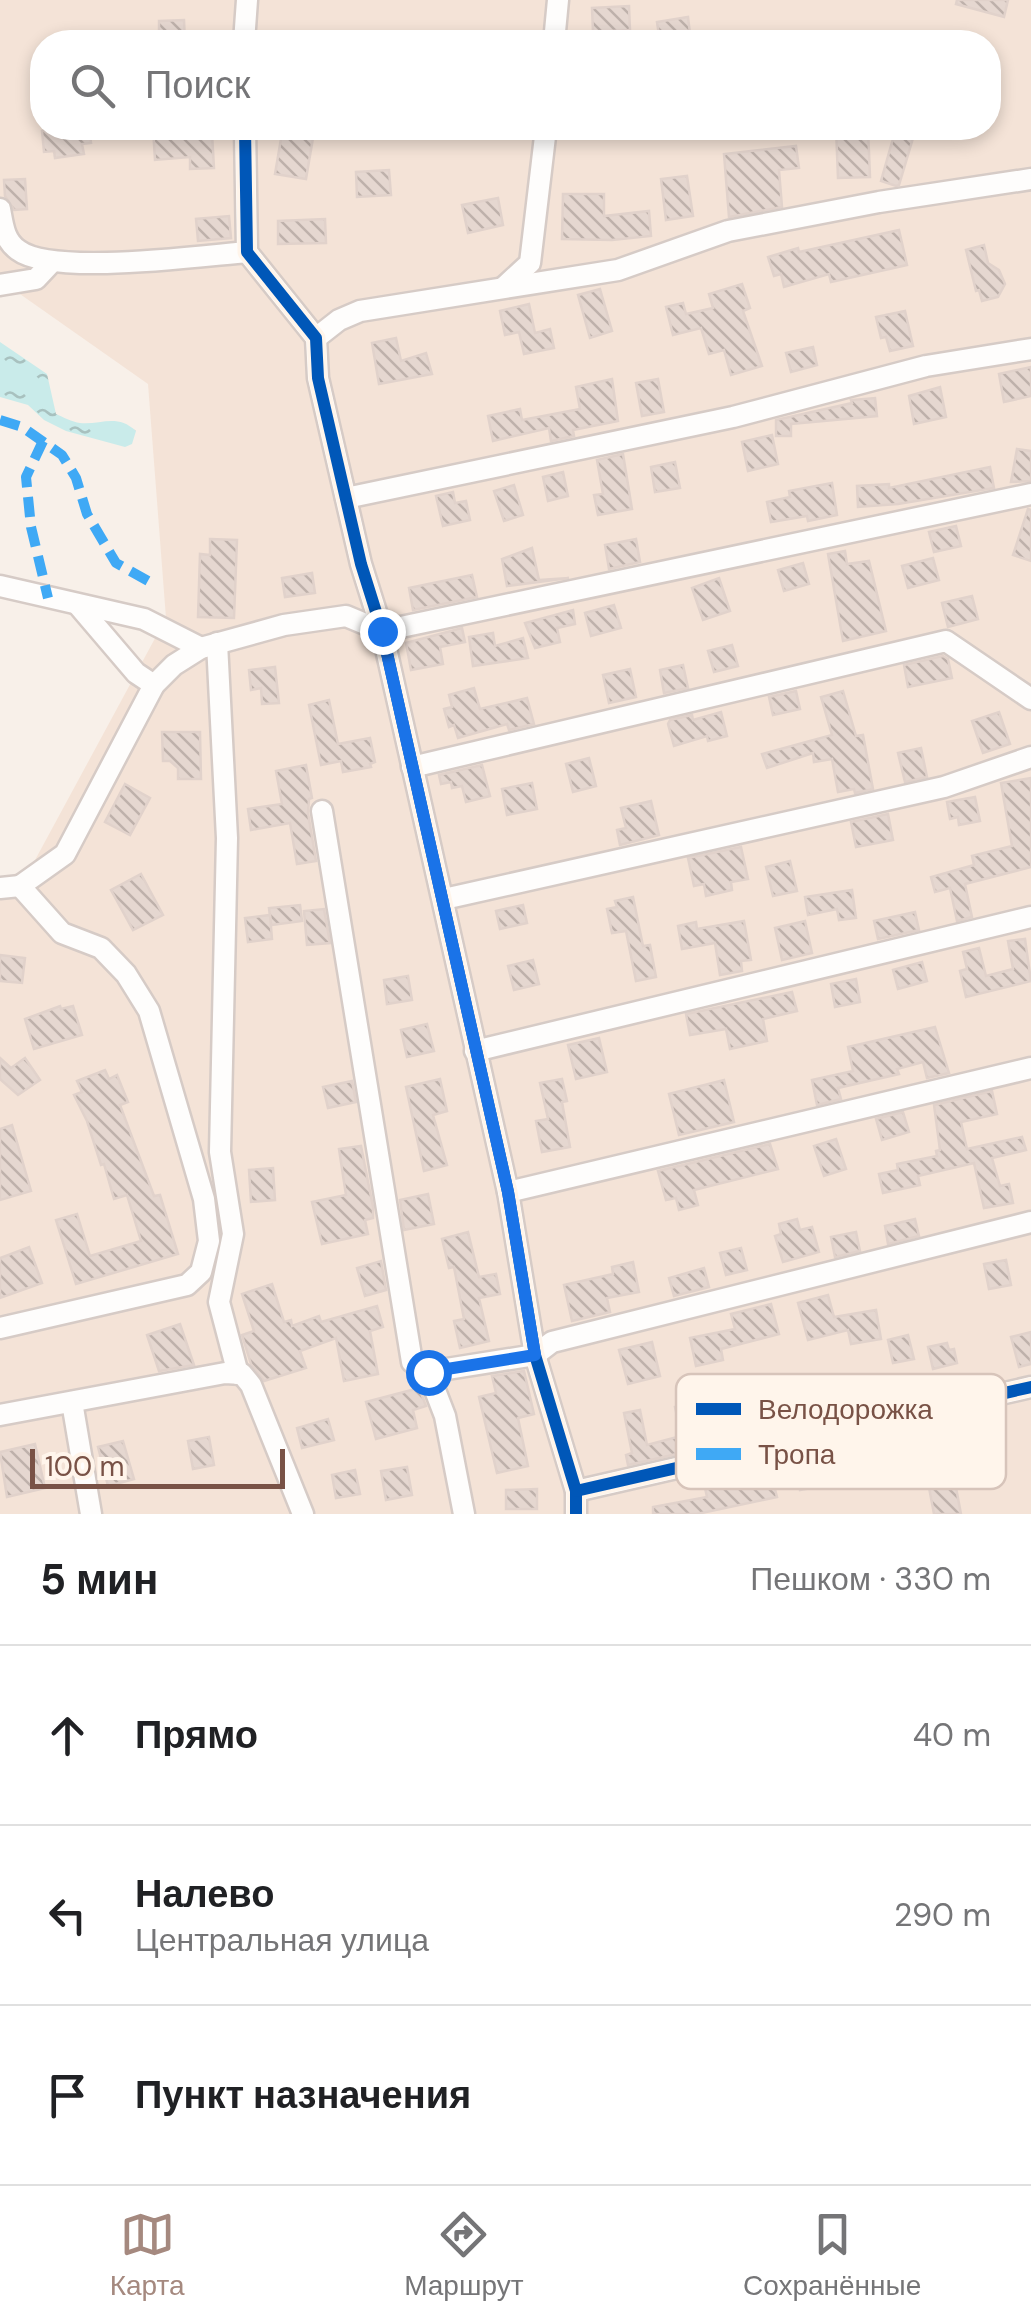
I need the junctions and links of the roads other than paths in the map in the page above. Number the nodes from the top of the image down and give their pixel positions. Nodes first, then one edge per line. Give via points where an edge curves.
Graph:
1 (247, 0) edge
2 (558, 0) edge
3 (245, 30) edge
4 (555, 30) edge
5 (245, 140) edge
6 (545, 140) edge
7 (1031, 180) edge
8 (0, 209) edge
9 (246, 252) junction
10 (51, 263) junction
11 (0, 285) edge
12 (506, 286) junction
13 (316, 338) junction
14 (1031, 349) edge
15 (1031, 494) edge
16 (346, 498) junction
17 (0, 586) edge
18 (78, 605) junction
19 (382, 631) junction
20 (209, 645) junction
21 (154, 685) junction
22 (1031, 699) edge
23 (1031, 757) edge
24 (412, 767) junction
25 (322, 811) dead end
26 (10, 887) edge
27 (444, 899) junction
28 (1031, 916) edge
29 (475, 1051) junction
30 (1031, 1068) edge
31 (508, 1192) junction
32 (1031, 1222) edge
33 (0, 1328) edge
34 (535, 1355) junction
35 (428, 1372) junction
36 (238, 1374) junction
37 (1031, 1387) edge
38 (1006, 1393) edge
39 (72, 1402) junction
40 (0, 1415) edge
41 (676, 1468) edge
42 (576, 1491) junction
43 (91, 1514) edge
44 (302, 1514) edge
45 (464, 1514) edge
46 (576, 1514) edge

1 - 3 street
2 - 4 street
5 - 9 street
6 - 12 street via 530,263
7 - 12 street via 728,231 618,270
8 - 10 street via 4,235 18,250
9 - 10 street
9 - 13 street
10 - 11 street via 36,279
12 - 13 street via 360,311
13 - 16 street via 318,378
14 - 16 street via 926,366 733,417
15 - 19 street
16 - 19 street
17 - 18 street
18 - 20 street via 144,619
18 - 21 street
19 - 20 street via 346,616
19 - 24 street
20 - 21 street
20 - 36 street via 227,838 220,1152 232,1234 219,1302
21 - 26 street via 65,854
22 - 24 street via 946,641
23 - 27 street via 925,791
24 - 27 street
25 - 35 street via 412,1362
26 - 33 street via 62,934 101,948 149,1011 204,1200 209,1241 200,1272 187,1285
27 - 29 street
28 - 29 street
29 - 31 street
30 - 31 street
31 - 34 street
32 - 34 street via 552,1342
34 - 35 street
34 - 42 street
35 - 45 street via 445,1416
36 - 39 street
36 - 44 street via 251,1385
37 - 38 street
39 - 40 street
39 - 43 street
41 - 42 street
42 - 46 street

